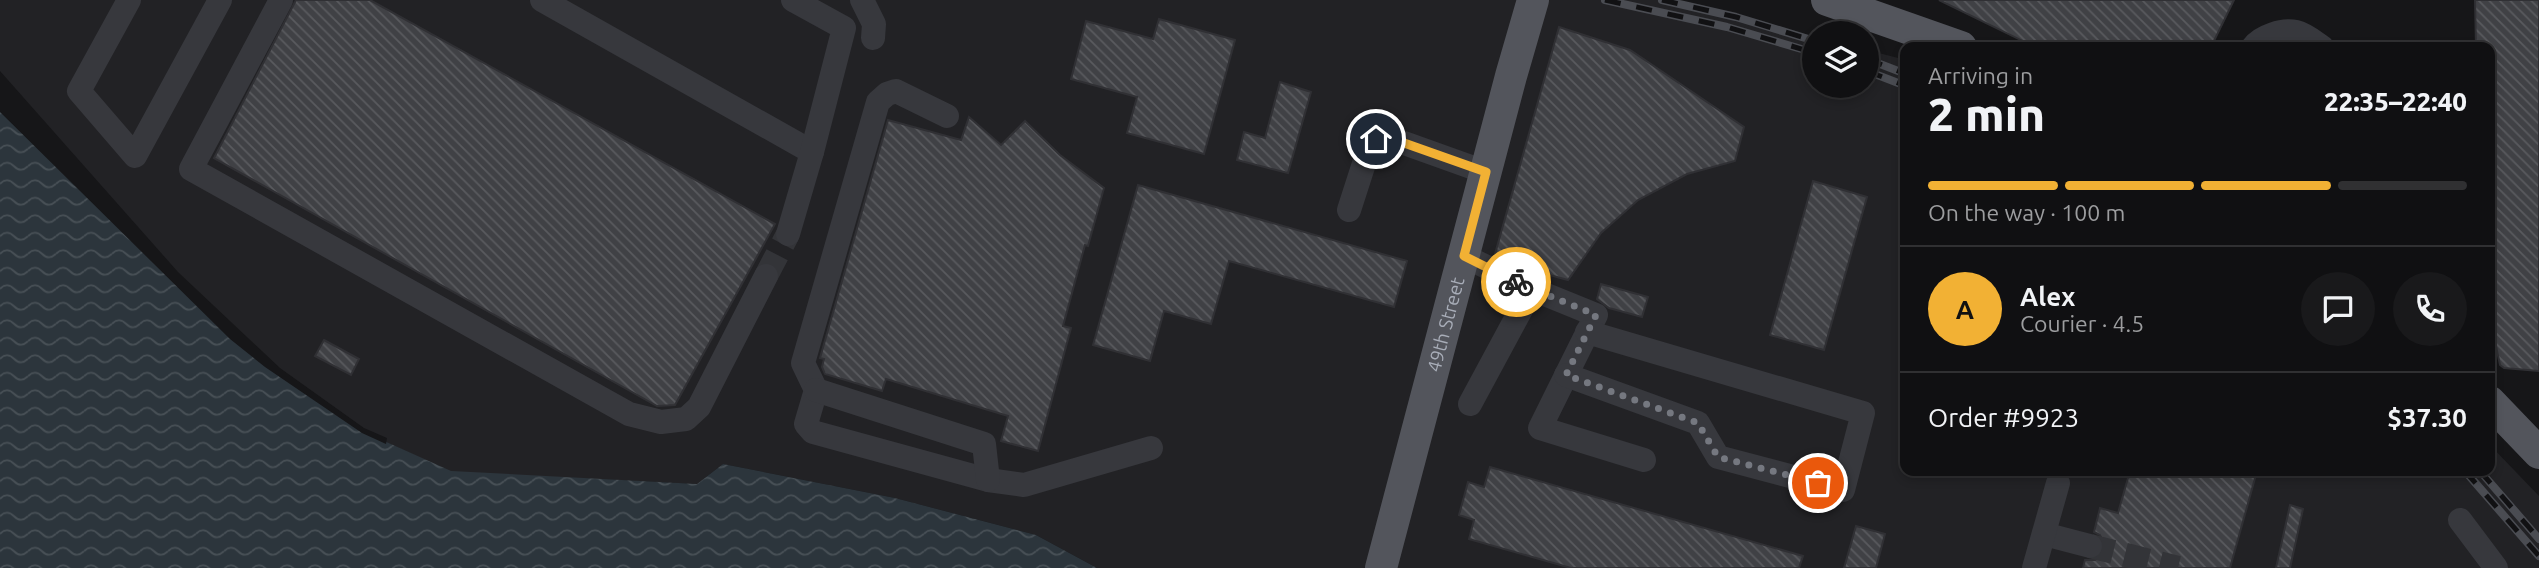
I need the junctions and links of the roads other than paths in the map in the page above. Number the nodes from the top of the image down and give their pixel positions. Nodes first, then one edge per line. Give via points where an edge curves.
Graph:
1 (129, 0) edge
2 (220, 0) edge
3 (281, 0) edge
4 (542, 0) edge
5 (793, 0) edge
6 (862, 0) edge
7 (1533, 0) edge
8 (1827, 0) edge
9 (873, 38) dead end
10 (1947, 42) edge
11 (2257, 42) edge
12 (2313, 42) edge
13 (947, 116) dead end
14 (812, 152) junction
15 (1486, 172) junction
16 (1349, 210) dead end
17 (788, 234) tunnel mouth
18 (1464, 256) junction
19 (766, 276) tunnel mouth
20 (1532, 289) junction
21 (1587, 332) junction
22 (1566, 375) junction
23 (816, 390) junction
24 (1470, 404) dead end
25 (2495, 407) edge
26 (1151, 448) dead end
27 (2539, 453) edge
28 (1644, 460) dead end
29 (988, 480) junction
30 (2058, 483) dead end
31 (2460, 520) dead end
32 (2044, 534) junction
33 (2090, 545) tunnel mouth
34 (1381, 568) edge
35 (2034, 568) edge
36 (2496, 568) edge

1 - 2 street via 79,91 135,156
3 - 19 street via 191,169 629,414 661,422 686,419 699,407
4 - 14 street
5 - 14 street via 844,27
6 - 9 street via 874,24
7 - 15 main road, 49th Street
8 - 10 main road
11 - 12 street via 2296,32
13 - 23 street via 896,91 878,102 803,363
14 - 17 street
15 - 16 street via 1390,138 1376,139
15 - 18 main road, 49th Street
18 - 20 street
18 - 34 main road, 49th Street
20 - 21 street via 1596,315
20 - 24 street
21 - 22 street
21 - 22 street via 1863,413 1843,490 1718,457 1698,423
22 - 28 street via 1539,429
23 - 29 street via 984,444
23 - 29 street via 806,424 813,432
25 - 27 main road
26 - 29 street via 1024,485
30 - 32 street
31 - 36 street
32 - 33 street
32 - 35 street

